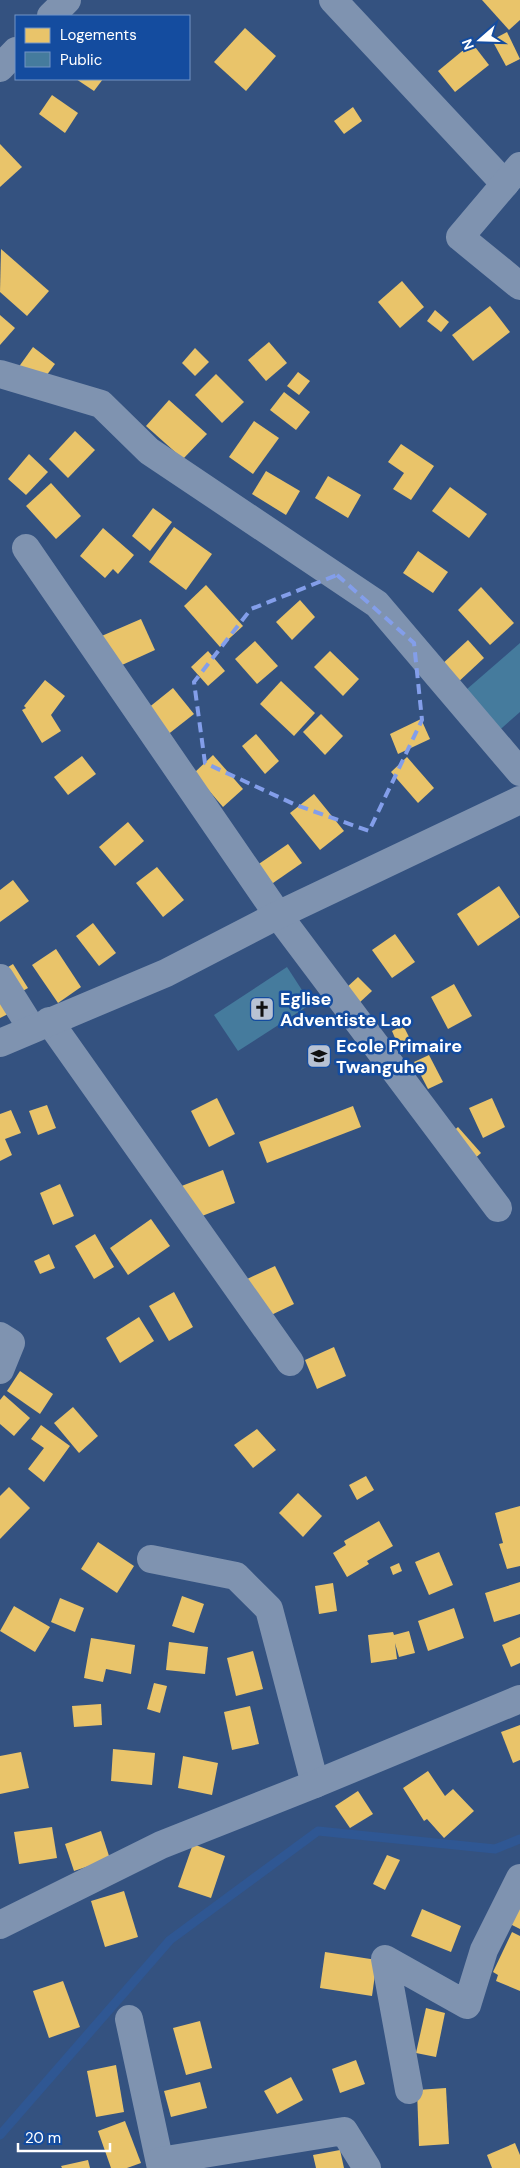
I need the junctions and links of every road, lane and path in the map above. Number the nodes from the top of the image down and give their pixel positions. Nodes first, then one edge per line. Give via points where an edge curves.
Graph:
1 (67, 0) edge
2 (332, 0) edge
3 (52, 15) edge
4 (15, 52) edge
5 (0, 68) edge
6 (512, 175) edge
7 (520, 286) edge
8 (0, 374) edge
9 (26, 548) dead end
10 (520, 772) edge
11 (520, 800) edge
12 (278, 915) junction
13 (0, 978) edge
14 (40, 1025) junction
15 (0, 1043) edge
16 (498, 1208) dead end
17 (0, 1336) edge
18 (290, 1362) dead end
19 (0, 1370) edge
20 (151, 1559) dead end
21 (519, 1706) edge
22 (315, 1784) junction
23 (520, 1878) edge
24 (0, 1925) edge
25 (129, 2019) dead end
26 (408, 2090) dead end
27 (160, 2165) edge
28 (367, 2168) edge

1 - 3 street
2 - 6 street
4 - 5 street
6 - 7 street via 460,237
8 - 10 street via 101,404 149,451 377,604
9 - 12 street
11 - 12 street
12 - 14 street via 166,973
12 - 16 street
13 - 14 street
14 - 15 street
14 - 18 street
17 - 19 street via 11,1343
20 - 22 street via 236,1576 269,1609
21 - 22 street
22 - 24 street via 161,1845
23 - 26 street via 484,1950 467,2005 385,1959
25 - 27 street
27 - 28 street via 344,2131

